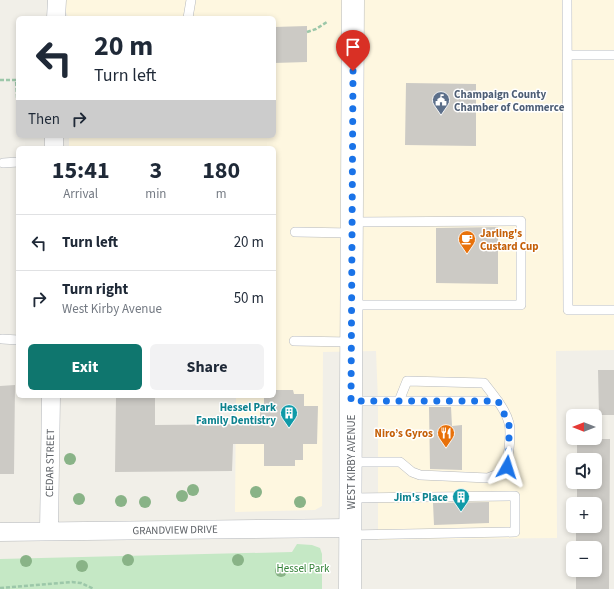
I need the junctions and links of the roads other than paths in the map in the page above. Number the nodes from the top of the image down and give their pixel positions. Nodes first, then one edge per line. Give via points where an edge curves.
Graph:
1 (57, 0) edge
2 (190, 0) edge
3 (353, 0) edge
4 (568, 0) edge
5 (56, 16) edge
6 (188, 16) edge
7 (568, 55) junction
8 (614, 55) edge
9 (16, 162) edge
10 (3, 163) dead end
11 (352, 227) junction
12 (295, 232) dead end
13 (352, 305) junction
14 (614, 310) edge
15 (2, 339) dead end
16 (16, 340) edge
17 (294, 341) dead end
18 (352, 342) junction
19 (50, 398) edge
20 (351, 401) junction
21 (398, 401) junction
22 (498, 401) junction
23 (351, 462) junction
24 (350, 498) junction
25 (49, 531) junction
26 (350, 531) junction
27 (0, 532) edge
28 (350, 589) edge

1 - 5 street
2 - 6 lane
3 - 11 main road, WEST KIRBY AVENUE
4 - 7 lane
7 - 8 lane
7 - 14 lane via 568,310
9 - 10 lane
11 - 12 lane
11 - 13 main road, WEST KIRBY AVENUE
11 - 13 lane via 521,221 521,305
13 - 18 main road, WEST KIRBY AVENUE
15 - 16 lane
17 - 18 lane
18 - 20 main road, WEST KIRBY AVENUE
19 - 25 street, CEDAR STREET
20 - 21 lane
20 - 23 main road, WEST KIRBY AVENUE
21 - 22 lane
21 - 22 lane via 407,382 484,383
22 - 23 lane via 509,424 509,446 507,467 498,474 488,478 420,476 400,462
23 - 24 main road, WEST KIRBY AVENUE
24 - 26 main road, WEST KIRBY AVENUE
24 - 26 lane via 515,496 515,532
25 - 26 street, GRANDVIEW DRIVE
25 - 27 street, GRANDVIEW DRIVE
26 - 28 main road, WEST KIRBY AVENUE

